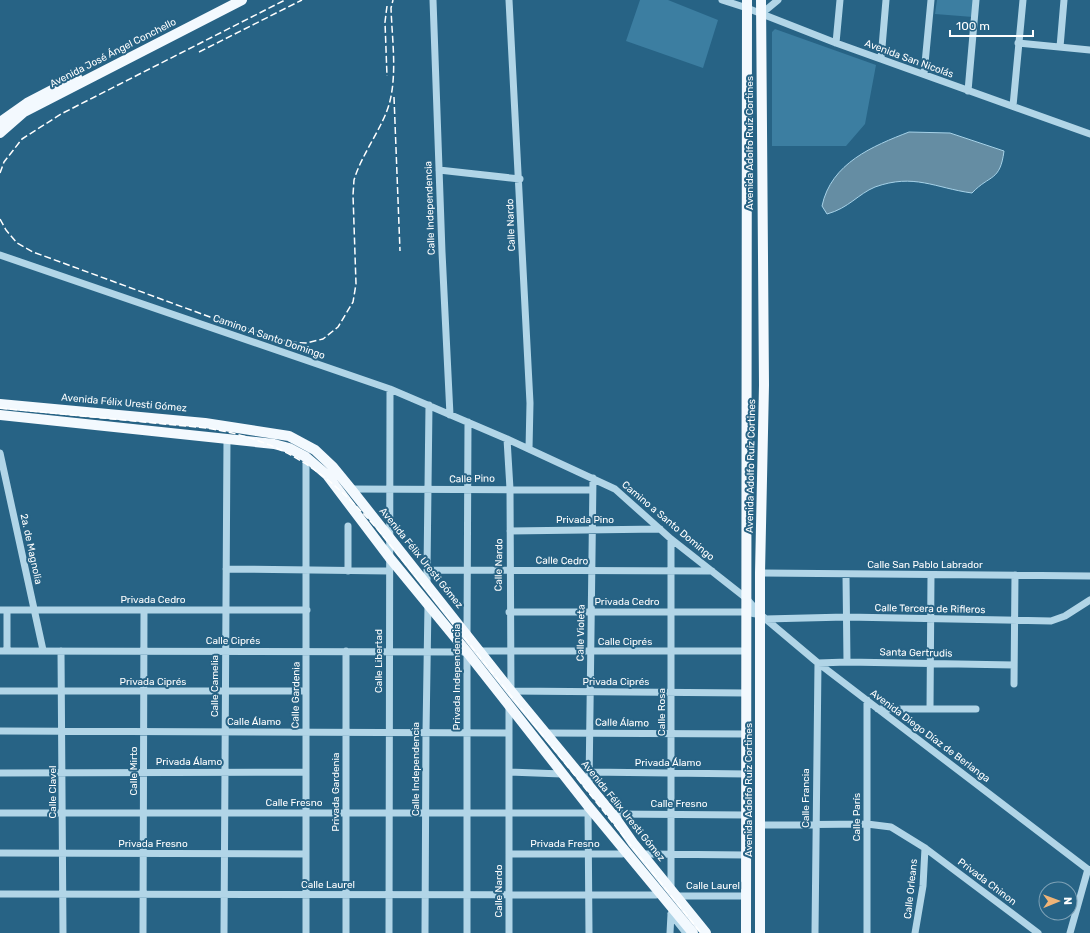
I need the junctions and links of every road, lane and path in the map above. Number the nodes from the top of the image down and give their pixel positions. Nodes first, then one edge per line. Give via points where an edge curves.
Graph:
1 (229, 0) edge
2 (242, 0) edge
3 (433, 0) edge
4 (509, 0) edge
5 (722, 0) edge
6 (761, 0) edge
7 (778, 0) edge
8 (840, 0) edge
9 (886, 0) edge
10 (931, 0) edge
11 (976, 0) edge
12 (1023, 0) edge
13 (1064, 0) edge
14 (747, 4) edge
15 (761, 14) junction
16 (836, 43) junction
17 (1018, 44) junction
18 (1060, 47) junction
19 (1090, 50) edge
20 (881, 59) junction
21 (924, 74) junction
22 (968, 91) junction
23 (1012, 106) junction
24 (0, 122) edge
25 (0, 133) edge
26 (1090, 134) edge
27 (439, 170) junction
28 (520, 179) junction
29 (0, 255) edge
30 (390, 390) junction
31 (0, 404) edge
32 (429, 406) junction
33 (0, 415) edge
34 (450, 415) junction
35 (468, 422) junction
36 (227, 438) junction
37 (507, 439) junction
38 (529, 448) junction
39 (0, 453) edge
40 (306, 457) junction
41 (1, 463) edge
42 (593, 478) junction
43 (351, 489) junction
44 (468, 489) junction
45 (510, 489) junction
46 (390, 490) junction
47 (429, 490) junction
48 (592, 490) junction
49 (348, 526) dead end
50 (660, 529) junction
51 (510, 530) junction
52 (592, 530) junction
53 (389, 538) junction
54 (671, 539) junction
55 (389, 557) junction
56 (226, 569) junction
57 (428, 570) junction
58 (468, 570) junction
59 (509, 570) junction
60 (307, 571) junction
61 (348, 571) junction
62 (389, 571) junction
63 (672, 571) junction
64 (712, 571) junction
65 (592, 572) junction
66 (760, 572) junction
67 (846, 575) junction
68 (931, 575) junction
69 (1015, 575) junction
70 (1090, 576) edge
71 (427, 586) junction
72 (746, 598) junction
73 (1090, 600) edge
74 (428, 604) junction
75 (4, 610) edge
76 (34, 610) junction
77 (144, 610) junction
78 (226, 610) junction
79 (307, 610) junction
80 (672, 611) junction
81 (509, 612) junction
82 (591, 612) junction
83 (746, 612) junction
84 (763, 617) junction
85 (846, 617) junction
86 (931, 620) junction
87 (1014, 620) junction
88 (467, 635) junction
89 (42, 650) junction
90 (144, 650) junction
91 (4, 651) edge
92 (62, 651) junction
93 (225, 651) junction
94 (307, 651) junction
95 (346, 651) junction
96 (389, 651) junction
97 (480, 651) junction
98 (510, 651) junction
99 (427, 652) junction
100 (467, 652) junction
101 (590, 652) junction
102 (672, 652) junction
103 (746, 652) junction
104 (847, 662) junction
105 (818, 663) junction
106 (930, 664) junction
107 (1014, 665) junction
108 (1014, 684) dead end
109 (0, 691) edge
110 (306, 691) junction
111 (511, 691) junction
112 (62, 692) junction
113 (144, 692) junction
114 (225, 692) junction
115 (590, 692) junction
116 (672, 692) junction
117 (746, 693) junction
118 (867, 700) junction
119 (509, 706) junction
120 (878, 709) junction
121 (930, 709) junction
122 (976, 709) dead end
123 (0, 731) edge
124 (63, 732) junction
125 (144, 732) junction
126 (225, 732) junction
127 (346, 732) junction
128 (389, 732) junction
129 (426, 732) junction
130 (590, 732) junction
131 (306, 733) junction
132 (467, 733) junction
133 (509, 733) junction
134 (545, 733) junction
135 (672, 734) junction
136 (747, 734) junction
137 (63, 772) junction
138 (144, 772) junction
139 (225, 772) junction
140 (306, 772) junction
141 (509, 772) junction
142 (589, 772) junction
143 (0, 773) edge
144 (562, 774) junction
145 (671, 774) junction
146 (746, 774) junction
147 (589, 788) junction
148 (591, 812) junction
149 (0, 813) edge
150 (63, 813) junction
151 (225, 813) junction
152 (389, 813) junction
153 (426, 813) junction
154 (144, 814) junction
155 (306, 814) junction
156 (346, 814) junction
157 (467, 814) junction
158 (509, 814) junction
159 (671, 814) junction
160 (613, 815) junction
161 (746, 815) junction
162 (816, 823) junction
163 (761, 824) junction
164 (867, 824) junction
165 (925, 848) junction
166 (627, 849) junction
167 (0, 853) edge
168 (589, 853) junction
169 (63, 854) junction
170 (143, 854) junction
171 (225, 854) junction
172 (306, 854) junction
173 (509, 854) junction
174 (646, 854) junction
175 (672, 854) junction
176 (746, 855) junction
177 (1089, 870) edge
178 (671, 886) junction
179 (0, 894) edge
180 (63, 894) junction
181 (144, 894) junction
182 (224, 894) junction
183 (389, 894) junction
184 (426, 894) junction
185 (589, 894) junction
186 (306, 895) junction
187 (346, 895) junction
188 (468, 895) junction
189 (509, 895) junction
190 (656, 895) junction
191 (679, 896) junction
192 (746, 896) junction
193 (671, 914) junction
194 (63, 933) edge
195 (143, 933) edge
196 (224, 933) edge
197 (306, 933) edge
198 (346, 933) edge
199 (389, 933) edge
200 (426, 933) edge
201 (468, 933) edge
202 (509, 933) edge
203 (589, 933) edge
204 (670, 933) edge
205 (686, 933) edge
206 (693, 933) edge
207 (706, 933) edge
208 (710, 933) edge
209 (746, 933) edge
210 (760, 933) edge
211 (815, 933) edge
212 (867, 933) edge
213 (915, 933) edge
214 (1038, 933) edge
215 (1070, 933) edge

1 - 24 main road, Avenida José Ángel Conchello via 32,100
2 - 25 main road, Avenida José Ángel Conchello via 24,112
3 - 27 street, Calle Independencia
4 - 28 street, Calle Nardo
5 - 14 street, Avenida San Nicolás
6 - 15 main road, Avenida Adolfo Ruíz Cortines
7 - 15 street
8 - 16 street
9 - 20 street
10 - 21 street
11 - 22 street
12 - 17 street
13 - 18 street
14 - 15 street, Avenida San Nicolás
14 - 72 main road, Avenida Adolfo Ruíz Cortines
15 - 16 street, Avenida San Nicolás
15 - 66 main road, Avenida Adolfo Ruíz Cortines via 764,385
16 - 20 street, Avenida San Nicolás
17 - 18 street
17 - 23 street
18 - 19 street
20 - 21 street, Avenida San Nicolás
21 - 22 street, Avenida San Nicolás
22 - 23 street, Avenida San Nicolás
23 - 26 street, Avenida San Nicolás
27 - 28 street
27 - 34 street, Calle Independencia
28 - 38 street, Calle Nardo via 530,403
29 - 30 street, Camino A Santo Domingo
30 - 32 street, Camino A Santo Domingo
30 - 46 street, Calle Libertad
31 - 43 main road, Avenida Félix Uresti Gómez via 205,423 289,436 315,450
32 - 34 street, Camino A Santo Domingo
32 - 47 street
33 - 36 main road, Avenida Félix Uresti Gómez
34 - 35 street, Camino A Santo Domingo
35 - 37 street, Camino A Santo Domingo
35 - 44 street, Privada Independencia
36 - 40 main road, Avenida Félix Uresti Gómez via 274,444
36 - 56 street, Calle Camelia
37 - 38 street, Camino A Santo Domingo
37 - 45 street, Calle Nardo
38 - 42 street, Camino a Santo Domingo
39 - 41 street, 2a. de Magnolia
40 - 55 main road, Avenida Félix Uresti Gómez via 327,475
40 - 60 street, Calle Gardenia
41 - 76 street, 2a. de Magnolia
42 - 48 street, Calle Violeta
42 - 50 street, Camino a Santo Domingo via 615,489
43 - 46 street, Calle Pino
43 - 53 main road, Avenida Félix Uresti Gómez
44 - 45 street, Calle Pino
44 - 47 street, Calle Pino
44 - 58 street, Privada Independencia
45 - 48 street, Calle Pino
45 - 51 street, Calle Nardo
46 - 47 street, Calle Pino
46 - 53 street, Calle Libertad
47 - 57 street
48 - 52 street, Calle Violeta
49 - 61 street
50 - 52 street, Privada Pino
50 - 54 street, Camino a Santo Domingo
51 - 52 street, Privada Pino
51 - 59 street, Calle Nardo
52 - 65 street, Calle Violeta
53 - 55 street, Calle Libertad
53 - 71 main road, Avenida Félix Uresti Gómez
54 - 63 street, Calle Rosa
54 - 64 street, Camino a Santo Domingo
55 - 62 street, Calle Libertad
55 - 74 main road, Avenida Félix Uresti Gómez
56 - 60 street
56 - 78 street, Calle Camelia
57 - 58 street, Calle Cedro
57 - 71 street
58 - 59 street, Calle Cedro
58 - 88 street, Privada Independencia
59 - 65 street, Calle Cedro
59 - 81 street, Calle Nardo
60 - 61 street
60 - 79 street, Calle Gardenia
61 - 62 street
62 - 96 street, Calle Libertad
63 - 64 street, Calle Cedro
63 - 65 street, Calle Cedro
63 - 80 street, Calle Rosa
64 - 72 street, Camino a Santo Domingo
65 - 82 street, Calle Violeta
66 - 67 street, Calle San Pablo Labrador
66 - 84 main road, Avenida Adolfo Ruíz Cortines
67 - 68 street, Calle San Pablo Labrador
67 - 85 street
68 - 69 street, Calle San Pablo Labrador
68 - 86 street
69 - 70 street, Calle San Pablo Labrador
69 - 87 street
71 - 88 main road, Avenida Félix Uresti Gómez
72 - 83 main road, Avenida Adolfo Ruíz Cortines
72 - 84 street, Avenida Diego Díaz de Berlanga
73 - 87 street, Calle Tercera de Rifleros via 1058,619
74 - 99 street, Calle Independencia
74 - 100 main road, Avenida Félix Uresti Gómez
75 - 76 street, Privada Cedro
75 - 91 street
76 - 77 street, Privada Cedro
76 - 89 street, 2a. de Magnolia
77 - 78 street, Privada Cedro
77 - 90 street, Calle Mirto
78 - 79 street, Privada Cedro
78 - 93 street, Calle Camelia
79 - 94 street, Calle Gardenia
80 - 82 street, Privada Cedro
80 - 83 street, Privada Cedro
80 - 102 street, Calle Rosa
81 - 82 street, Privada Cedro
81 - 98 street, Calle Nardo
82 - 101 street, Calle Violeta
83 - 84 street, Avenida Diego Díaz de Berlanga
83 - 103 main road, Avenida Adolfo Ruíz Cortines
84 - 85 street, Calle Tercera de Rifleros
84 - 105 street, Avenida Diego Díaz de Berlanga
84 - 163 main road, Avenida Adolfo Ruíz Cortines
85 - 86 street, Calle Tercera de Rifleros
85 - 104 street
86 - 87 street, Calle Tercera de Rifleros
86 - 106 street
87 - 107 street
88 - 97 main road, Avenida Félix Uresti Gómez
88 - 100 street, Privada Independencia
89 - 91 street, Calle Ciprés
89 - 92 street, Calle Ciprés
90 - 92 street, Calle Ciprés
90 - 93 street, Calle Ciprés
90 - 113 street, Calle Mirto
92 - 112 street, Calle Clavel
93 - 94 street, Calle Ciprés
93 - 114 street, Calle Camelia
94 - 95 street, Calle Ciprés
94 - 110 street, Calle Gardenia
95 - 96 street, Calle Ciprés
95 - 127 street, Privada Gardenia
96 - 99 street, Calle Ciprés
96 - 128 street, Calle Libertad
97 - 98 street, Calle Ciprés
97 - 111 main road, Avenida Félix Uresti Gómez
98 - 101 street, Calle Ciprés
98 - 111 street, Calle Nardo
99 - 100 street, Calle Ciprés
99 - 129 street, Calle Independencia
100 - 119 main road, Avenida Félix Uresti Gómez
100 - 132 street, Privada Independencia
101 - 102 street, Calle Ciprés
101 - 115 street, Calle Violeta
102 - 103 street, Calle Ciprés
102 - 116 street, Calle Rosa
103 - 117 main road, Avenida Adolfo Ruíz Cortines
104 - 105 street, Santa Gertrudis
104 - 106 street, Santa Gertrudis
105 - 118 street, Avenida Diego Díaz de Berlanga
105 - 162 street, Calle Francia
106 - 107 street, Santa Gertrudis
106 - 121 street
107 - 108 street
109 - 112 street, Privada Ciprés
110 - 114 street, Privada Ciprés
110 - 131 street, Calle Gardenia
111 - 115 street, Privada Ciprés
111 - 134 main road, Avenida Félix Uresti Gómez
112 - 113 street, Privada Ciprés
112 - 124 street, Calle Clavel
113 - 114 street, Privada Ciprés
113 - 125 street, Calle Mirto
114 - 126 street, Calle Camelia
115 - 116 street, Privada Ciprés
115 - 130 street, Calle Violeta
116 - 117 street, Privada Ciprés
116 - 135 street, Calle Rosa
117 - 136 main road, Avenida Adolfo Ruíz Cortines
118 - 120 street, Avenida Diego Díaz de Berlanga
118 - 164 street, Calle París
119 - 133 street, Calle Nardo
119 - 144 main road, Avenida Félix Uresti Gómez
120 - 121 street
120 - 177 street, Avenida Diego Díaz de Berlanga
121 - 122 street
123 - 124 street, Calle Álamo
124 - 125 street, Calle Álamo
124 - 137 street, Calle Clavel
125 - 126 street, Calle Álamo
125 - 138 street, Calle Mirto
126 - 131 street, Calle Álamo
126 - 139 street, Calle Camelia
127 - 128 street, Calle Álamo
127 - 131 street, Calle Álamo
127 - 156 street, Privada Gardenia
128 - 129 street, Calle Álamo
128 - 152 street, Calle Libertad
129 - 132 street, Calle Álamo
129 - 153 street, Calle Independencia
130 - 134 street, Calle Álamo
130 - 135 street, Calle Álamo
130 - 142 street, Calle Violeta
131 - 140 street, Calle Gardenia
132 - 133 street, Calle Álamo
132 - 157 street, Privada Independencia
133 - 141 street, Calle Nardo
134 - 147 main road, Avenida Félix Uresti Gómez
135 - 136 street, Calle Álamo
135 - 145 street, Calle Rosa
136 - 146 main road, Avenida Adolfo Ruíz Cortines
137 - 138 street, Privada Álamo
137 - 143 street, Privada Álamo
137 - 150 street, Calle Clavel
138 - 139 street, Privada Álamo
138 - 154 street, Calle Mirto
139 - 140 street, Privada Álamo
139 - 151 street, Calle Camelia
140 - 155 street, Calle Gardenia
141 - 144 street
141 - 158 street, Calle Nardo
142 - 145 street, Privada Álamo
142 - 147 street, Calle Violeta
144 - 148 main road, Avenida Félix Uresti Gómez
145 - 146 street, Privada Álamo
145 - 159 street, Calle Rosa
146 - 161 main road, Avenida Adolfo Ruíz Cortines
147 - 160 main road, Avenida Félix Uresti Gómez
148 - 158 street, Calle Fresno
148 - 166 main road, Avenida Félix Uresti Gómez
148 - 168 street
149 - 150 street, Calle Fresno
150 - 154 street, Calle Fresno
150 - 169 street, Calle Clavel
151 - 154 street, Calle Fresno
151 - 155 street, Calle Fresno
151 - 171 street, Calle Camelia
152 - 153 street, Calle Fresno
152 - 156 street, Calle Fresno
152 - 183 street, Calle Libertad
153 - 157 street, Calle Fresno
153 - 184 street, Calle Independencia
154 - 170 street, Calle Mirto
155 - 156 street, Calle Fresno
155 - 172 street, Calle Gardenia
156 - 187 street, Privada Gardenia
157 - 158 street, Calle Fresno
157 - 188 street, Privada Independencia
158 - 173 street, Calle Nardo
159 - 160 street, Calle Fresno
159 - 161 street, Calle Fresno
159 - 175 street, Calle Rosa
160 - 166 main road, Avenida Félix Uresti Gómez
160 - 174 street via 623,823
161 - 176 main road, Avenida Adolfo Ruíz Cortines
162 - 163 street, Privada Chinon
162 - 164 street, Privada Chinon
162 - 211 street, Calle Francia
163 - 210 main road, Avenida Adolfo Ruíz Cortines
164 - 165 street, Privada Chinon via 891,828
164 - 212 street, Calle París
165 - 213 street, Calle Orleans via 922,892
165 - 214 street, Privada Chinon
166 - 168 street, Privada Fresno
166 - 190 street
166 - 206 main road, Avenida Félix Uresti Gómez
166 - 207 main road, Avenida Félix Uresti Gómez
167 - 169 street, Privada Fresno
168 - 173 street, Privada Fresno
168 - 185 street
169 - 170 street, Privada Fresno
169 - 180 street, Calle Clavel
170 - 171 street, Privada Fresno
170 - 181 street, Calle Mirto
171 - 172 street, Privada Fresno
171 - 182 street, Calle Camelia
172 - 186 street, Calle Gardenia
173 - 189 street, Calle Nardo
174 - 175 street
174 - 178 street
175 - 176 street
175 - 178 street, Calle Rosa
176 - 192 main road, Avenida Adolfo Ruíz Cortines
177 - 215 street
178 - 191 street
179 - 180 street, Calle Laurel
180 - 181 street, Calle Laurel
180 - 194 street, Calle Clavel
181 - 182 street, Calle Laurel
181 - 195 street, Calle Mirto
182 - 186 street, Calle Laurel
182 - 196 street, Calle Camelia
183 - 184 street, Calle Laurel
183 - 187 street, Calle Laurel
183 - 199 street, Calle Libertad
184 - 188 street, Calle Laurel
184 - 200 street, Calle Independencia
185 - 189 street, Calle Laurel
185 - 190 street, Calle Laurel
185 - 203 street
186 - 187 street, Calle Laurel
186 - 197 street, Calle Gardenia
187 - 198 street, Privada Gardenia
188 - 189 street, Calle Laurel
188 - 201 street, Privada Independencia
189 - 202 street, Calle Nardo
190 - 193 street
191 - 192 street, Calle Laurel
191 - 208 street
192 - 209 main road, Avenida Adolfo Ruíz Cortines
193 - 204 street
193 - 205 street

